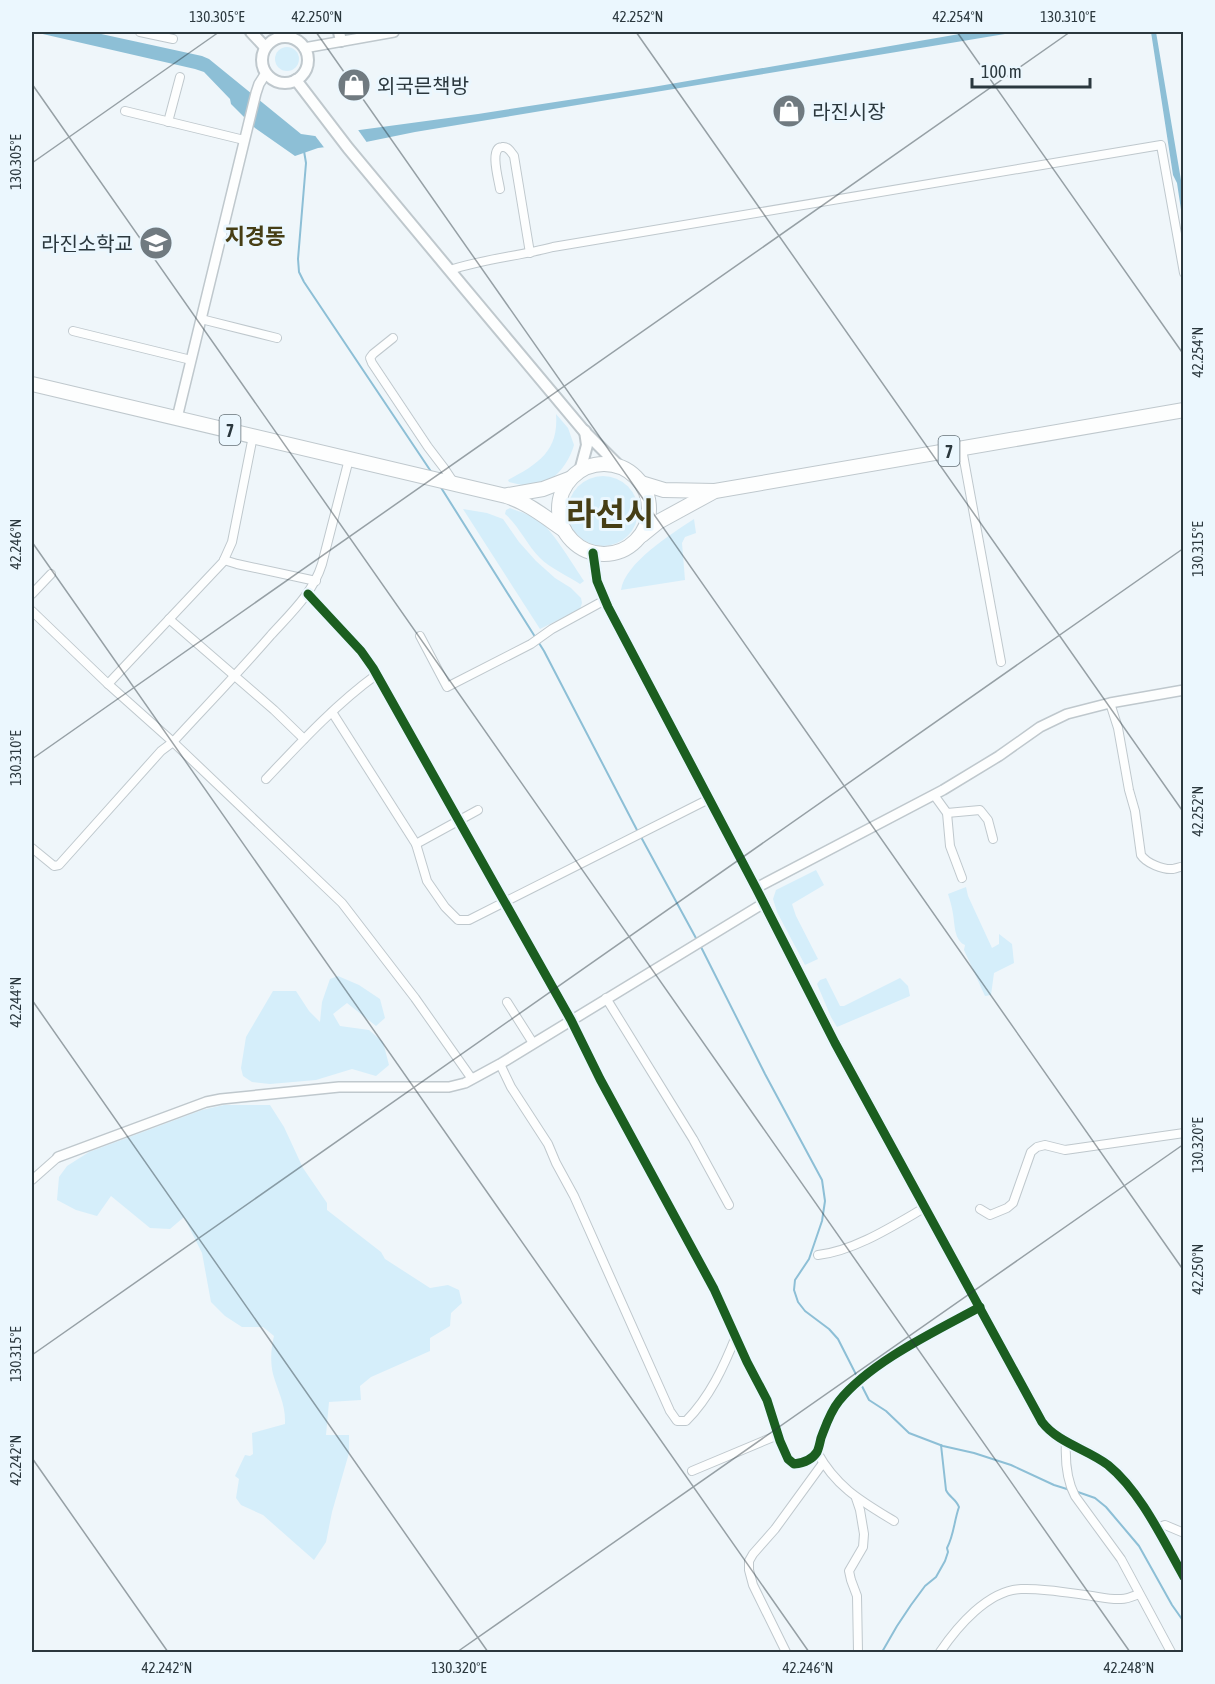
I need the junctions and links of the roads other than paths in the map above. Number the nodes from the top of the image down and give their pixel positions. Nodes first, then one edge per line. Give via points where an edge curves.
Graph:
1 (140, 32) edge
2 (251, 32) edge
3 (394, 32) edge
4 (340, 36) edge
5 (173, 39) dead end
6 (265, 48) junction
7 (304, 48) junction
8 (266, 74) junction
9 (180, 77) dead end
10 (296, 80) junction
11 (125, 111) dead end
12 (168, 122) junction
13 (244, 140) junction
14 (500, 189) dead end
15 (530, 253) junction
16 (450, 270) junction
17 (1184, 273) edge
18 (201, 319) junction
19 (73, 331) dead end
20 (277, 338) dead end
21 (393, 338) dead end
22 (191, 360) junction
23 (32, 384) edge
24 (1184, 410) edge
25 (177, 418) junction
26 (584, 431) junction
27 (253, 436) junction
28 (963, 449) junction
29 (349, 459) junction
30 (620, 467) junction
31 (574, 475) junction
32 (450, 483) junction
33 (641, 483) junction
34 (715, 491) junction
35 (506, 496) junction
36 (564, 530) junction
37 (638, 538) junction
38 (593, 553) junction
39 (224, 560) junction
40 (51, 574) dead end
41 (316, 581) junction
42 (32, 594) edge
43 (308, 594) junction
44 (605, 600) junction
45 (32, 611) edge
46 (169, 619) junction
47 (420, 636) dead end
48 (1001, 662) dead end
49 (376, 675) junction
50 (234, 676) junction
51 (108, 684) junction
52 (1184, 690) edge
53 (1110, 703) junction
54 (332, 712) junction
55 (304, 740) junction
56 (173, 742) junction
57 (266, 779) dead end
58 (934, 795) junction
59 (709, 799) junction
60 (478, 810) dead end
61 (947, 813) junction
62 (458, 821) junction
63 (993, 839) dead end
64 (416, 844) junction
65 (32, 848) edge
66 (1184, 866) edge
67 (962, 878) dead end
68 (756, 888) junction
69 (504, 902) junction
70 (764, 903) junction
71 (606, 998) junction
72 (507, 1002) dead end
73 (571, 1020) junction
74 (533, 1043) junction
75 (500, 1064) junction
76 (472, 1079) junction
77 (1184, 1133) edge
78 (58, 1157) joint
79 (32, 1180) edge
80 (729, 1205) dead end
81 (924, 1208) junction
82 (980, 1209) dead end
83 (818, 1256) dead end
84 (980, 1306) junction
85 (736, 1336) junction
86 (778, 1435) junction
87 (1066, 1441) junction
88 (817, 1452) junction
89 (823, 1463) junction
90 (692, 1471) dead end
91 (856, 1498) junction
92 (894, 1521) dead end
93 (1157, 1528) junction
94 (1184, 1533) edge
95 (1184, 1577) edge
96 (1139, 1594) junction
97 (786, 1653) edge
98 (858, 1653) edge
99 (940, 1653) edge
100 (1172, 1653) edge

1 - 5 street
2 - 6 main road
3 - 4 street
4 - 7 street
6 - 7 main road via 285,37 293,38
6 - 8 main road via 262,63
7 - 10 main road via 308,62
8 - 10 main road via 282,83
8 - 13 street via 259,84
9 - 12 street
10 - 16 main road
11 - 12 street
12 - 13 street
13 - 18 street
14 - 15 street via 495,161 496,152 504,146 514,156
15 - 16 street
15 - 17 street via 1161,146
16 - 26 main road
18 - 20 street
18 - 22 street
19 - 22 street
21 - 32 street via 370,358 444,468
22 - 25 street
23 - 25 highway, 7
24 - 28 highway, 7
25 - 27 highway, 7
26 - 30 main road
26 - 31 main road via 587,445
27 - 29 highway, 7
27 - 39 street via 232,542
28 - 34 highway, 7
28 - 48 street
29 - 32 highway, 7
29 - 41 street
30 - 31 highway, 7 via 592,465
30 - 33 highway, 7
31 - 35 highway, 7 via 543,489
31 - 36 highway via 562,491 559,504
32 - 35 highway, 7
33 - 34 highway, 7 via 664,490
33 - 37 highway via 649,511
34 - 37 highway, 7 via 658,522
35 - 36 highway, 7 via 521,501
36 - 38 highway, 7 via 581,548
37 - 38 highway, 7 via 618,552
38 - 44 street via 597,581
39 - 41 street
39 - 46 street
40 - 42 street
41 - 43 street
43 - 49 street via 361,651
43 - 50 street
44 - 47 street via 447,687
44 - 59 street
45 - 51 street
46 - 50 street
46 - 51 street
49 - 54 street
49 - 62 street
50 - 55 street
50 - 56 street
51 - 56 street
52 - 53 street
53 - 58 street via 1067,714 1040,727
53 - 66 street via 1141,855 1152,864 1171,869
54 - 55 street
54 - 64 street
55 - 57 street
56 - 65 street via 59,865 54,866
56 - 76 street via 342,903
58 - 61 street
58 - 68 street
59 - 68 street
59 - 69 street
60 - 62 street
61 - 63 street via 980,810 988,820
61 - 67 street via 950,846
62 - 64 street
62 - 69 street
64 - 69 street via 427,881 458,920 469,920
68 - 70 street
69 - 73 street
70 - 71 street
70 - 81 street
71 - 73 street
71 - 80 street
72 - 74 street
73 - 74 street
73 - 85 street
74 - 75 street
75 - 76 street
75 - 85 street via 574,1196 677,1420 686,1420 696,1411
76 - 78 street via 443,1088 339,1088 221,1099
77 - 82 street via 1065,1150 1037,1147 1031,1152 1013,1203 990,1215
78 - 79 street
81 - 83 street via 861,1242
81 - 84 street
84 - 87 street via 1042,1422
84 - 88 street via 860,1380 830,1414
85 - 86 street via 767,1400
86 - 88 street via 794,1464 808,1461
86 - 90 street
87 - 93 street via 1110,1466
87 - 96 street via 1070,1488 1121,1559
88 - 89 street
89 - 91 street
89 - 97 street via 749,1562 753,1585
91 - 92 street
91 - 98 street via 863,1547 849,1571 857,1596
93 - 94 street via 1165,1525
93 - 95 street
96 - 99 street via 1122,1599 1039,1590 1004,1593 968,1618
96 - 100 street

